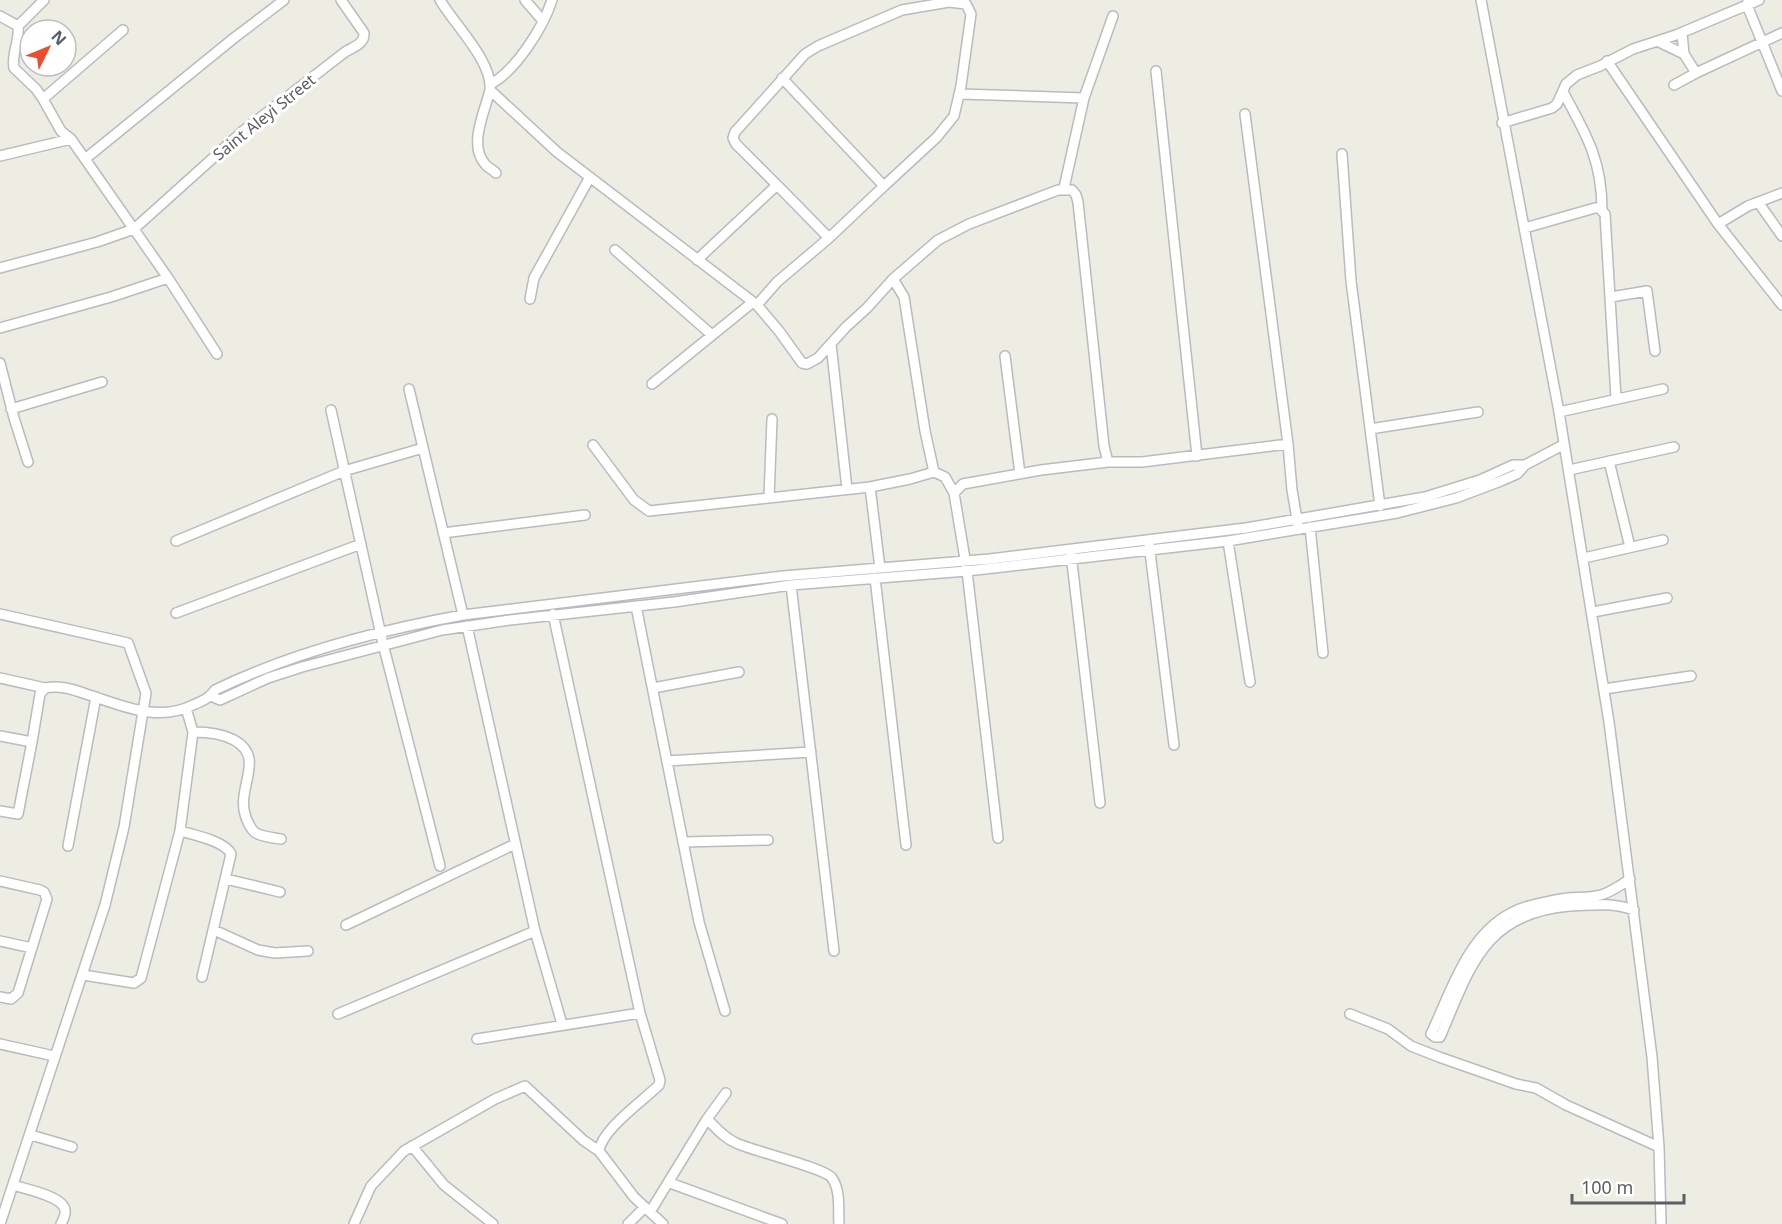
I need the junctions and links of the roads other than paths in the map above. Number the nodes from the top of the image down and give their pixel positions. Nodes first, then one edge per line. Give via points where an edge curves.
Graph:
1 (44, 0) edge
2 (284, 0) edge
3 (440, 0) edge
4 (525, 0) edge
5 (552, 0) edge
6 (1480, 0) edge
7 (1759, 0) edge
8 (345, 2) edge
9 (1748, 2) edge
10 (0, 16) edge
11 (1113, 16) dead end
12 (26, 18) edge
13 (543, 21) junction
14 (18, 26) edge
15 (123, 30) dead end
16 (1682, 33) junction
17 (1782, 33) edge
18 (18, 37) edge
19 (1657, 41) junction
20 (1762, 41) junction
21 (1684, 54) junction
22 (1607, 61) junction
23 (1156, 71) dead end
24 (18, 72) edge
25 (1696, 73) junction
26 (24, 78) edge
27 (782, 78) junction
28 (1674, 85) dead end
29 (490, 87) junction
30 (1782, 91) edge
31 (1563, 92) junction
32 (960, 94) junction
33 (1084, 98) junction
34 (43, 99) junction
35 (1245, 114) dead end
36 (1502, 123) junction
37 (70, 139) junction
38 (1342, 154) dead end
39 (0, 156) edge
40 (85, 159) junction
41 (496, 173) dead end
42 (590, 177) junction
43 (777, 185) junction
44 (884, 186) junction
45 (1064, 188) junction
46 (1782, 193) edge
47 (1758, 202) junction
48 (1602, 210) junction
49 (1718, 224) junction
50 (1525, 228) junction
51 (134, 229) junction
52 (1782, 236) edge
53 (829, 238) junction
54 (615, 250) dead end
55 (697, 260) junction
56 (0, 268) edge
57 (168, 278) junction
58 (893, 279) junction
59 (1611, 297) junction
60 (530, 298) dead end
61 (755, 304) junction
62 (1782, 305) edge
63 (0, 328) edge
64 (712, 335) junction
65 (831, 344) junction
66 (1656, 351) dead end
67 (217, 354) dead end
68 (1005, 356) dead end
69 (0, 363) edge
70 (102, 382) dead end
71 (652, 384) dead end
72 (409, 388) dead end
73 (1664, 389) dead end
74 (1616, 398) junction
75 (11, 409) junction
76 (331, 410) dead end
77 (1478, 412) dead end
78 (1558, 412) junction
79 (772, 420) dead end
80 (1370, 429) junction
81 (1288, 444) junction
82 (593, 445) dead end
83 (1563, 445) junction
84 (1674, 447) dead end
85 (423, 448) junction
86 (1197, 456) junction
87 (1609, 461) junction
88 (28, 462) dead end
89 (1108, 462) junction
90 (1525, 465) junction
91 (1569, 470) junction
92 (345, 471) junction
93 (934, 472) junction
94 (1020, 474) junction
95 (870, 487) junction
96 (847, 489) junction
97 (954, 493) junction
98 (769, 498) junction
99 (1380, 506) junction
100 (585, 515) dead end
101 (1298, 524) junction
102 (1310, 527) junction
103 (443, 533) junction
104 (1228, 540) junction
105 (1663, 540) dead end
106 (176, 541) dead end
107 (361, 544) junction
108 (1149, 544) junction
109 (1630, 548) junction
110 (1071, 554) junction
111 (1584, 558) junction
112 (965, 566) junction
113 (880, 568) junction
114 (875, 578) junction
115 (792, 585) junction
116 (653, 592) junction
117 (1666, 598) dead end
118 (654, 604) junction
119 (636, 606) junction
120 (1593, 612) junction
121 (176, 613) dead end
122 (0, 614) edge
123 (463, 615) junction
124 (509, 615) junction
125 (553, 615) junction
126 (466, 626) junction
127 (381, 633) junction
128 (384, 644) junction
129 (1323, 653) dead end
130 (300, 655) junction
131 (302, 667) junction
132 (739, 672) dead end
133 (1691, 676) dead end
134 (0, 678) edge
135 (1250, 682) dead end
136 (45, 688) junction
137 (652, 688) junction
138 (1604, 689) junction
139 (211, 696) junction
140 (96, 697) junction
141 (186, 708) junction
142 (143, 713) junction
143 (193, 732) junction
144 (0, 736) edge
145 (32, 742) junction
146 (1174, 745) dead end
147 (811, 752) junction
148 (667, 761) junction
149 (1100, 803) dead end
150 (0, 811) edge
151 (180, 831) junction
152 (999, 838) dead end
153 (281, 839) dead end
154 (768, 840) dead end
155 (684, 842) junction
156 (515, 844) junction
157 (906, 845) dead end
158 (68, 846) dead end
159 (440, 866) dead end
160 (226, 879) junction
161 (1630, 879) junction
162 (0, 881) edge
163 (280, 892) dead end
164 (1530, 910) junction
165 (1634, 910) junction
166 (346, 925) dead end
167 (214, 930) junction
168 (535, 931) junction
169 (0, 941) edge
170 (32, 948) junction
171 (308, 951) dead end
172 (834, 951) dead end
173 (1464, 973) junction
174 (83, 975) junction
175 (202, 977) dead end
176 (0, 997) edge
177 (725, 1011) dead end
178 (640, 1013) junction
179 (338, 1014) dead end
180 (1350, 1014) dead end
181 (562, 1024) junction
182 (477, 1039) dead end
183 (0, 1044) edge
184 (54, 1056) junction
185 (726, 1093) dead end
186 (707, 1119) junction
187 (30, 1135) junction
188 (412, 1146) junction
189 (72, 1147) dead end
190 (1659, 1147) junction
191 (599, 1151) junction
192 (670, 1183) junction
193 (13, 1185) junction
194 (647, 1210) junction
195 (0, 1224) edge
196 (61, 1224) edge
197 (354, 1224) edge
198 (493, 1224) edge
199 (628, 1224) edge
200 (663, 1224) edge
201 (782, 1224) edge
202 (838, 1224) edge
203 (1661, 1224) edge

1 - 12 street
2 - 40 street
3 - 29 street via 485,68
4 - 13 street
5 - 13 street
6 - 36 street
7 - 9 street
8 - 51 street, Saint Aleyi Street via 363,33 361,43 243,131
9 - 16 street
9 - 20 street
10 - 14 street
11 - 33 street
13 - 29 street via 503,78
15 - 34 street
16 - 19 street
16 - 21 street
17 - 20 street
18 - 24 street via 13,58
19 - 21 street
19 - 22 street
20 - 25 street
20 - 30 street
21 - 25 street
22 - 31 street via 1572,78
22 - 49 street
23 - 86 street
25 - 28 street
26 - 34 street
27 - 32 street via 818,46 902,10 959,2 966,4 971,14
27 - 43 street via 733,138
27 - 44 street
29 - 41 street via 478,148 484,164
29 - 42 street via 557,152
31 - 36 street via 1552,108
31 - 48 street via 1594,153
32 - 33 street
32 - 44 street via 954,116 946,127
33 - 45 street
34 - 37 street
35 - 81 street
36 - 50 street
37 - 39 street
37 - 40 street
38 - 80 street via 1351,281
40 - 51 street
42 - 55 street
42 - 60 street via 534,278
43 - 53 street
43 - 55 street
44 - 53 street
45 - 58 street via 954,231 923,251
45 - 89 street via 1072,190 1078,202
46 - 47 street
47 - 49 street
47 - 52 street
48 - 50 street via 1595,208
48 - 59 street via 1607,220
49 - 62 street
50 - 78 street
51 - 56 street
51 - 57 street
53 - 61 street
54 - 64 street
55 - 61 street
57 - 63 street
57 - 67 street
58 - 65 street
58 - 93 street via 904,297
59 - 66 street via 1647,291
59 - 74 street
61 - 64 street
61 - 65 street via 802,363 812,363
64 - 71 street
65 - 96 street
68 - 94 street
69 - 75 street
70 - 75 street
72 - 85 street
73 - 74 street
74 - 78 street
75 - 88 street
76 - 92 street
77 - 80 street
78 - 83 street
79 - 98 street
80 - 99 street
81 - 86 street
81 - 101 street
82 - 98 street via 634,500 649,511
83 - 90 street
83 - 91 street
84 - 87 street
85 - 92 street
85 - 103 street
86 - 89 street
87 - 91 street
87 - 109 street
89 - 94 street
90 - 99 street via 1513,465 1434,495
90 - 102 street via 1512,476 1456,498 1397,513
91 - 111 street
92 - 106 street
92 - 107 street
93 - 95 street
93 - 97 street via 945,477
94 - 97 street via 963,484
95 - 96 street
95 - 113 street
96 - 98 street
97 - 112 street
99 - 101 street
100 - 103 street
101 - 102 street
101 - 104 street
101 - 108 street
102 - 129 street
103 - 123 street
104 - 108 street
104 - 135 street
105 - 109 street
107 - 121 street
107 - 127 street
108 - 110 street
108 - 146 street
109 - 111 street
110 - 112 street
110 - 149 street
111 - 120 street
112 - 113 street
112 - 114 street
112 - 152 street
113 - 116 street
114 - 115 street
114 - 157 street
115 - 118 street
115 - 147 street
116 - 118 street
116 - 124 street
117 - 120 street
118 - 119 street
119 - 125 street
119 - 137 street
120 - 138 street
122 - 142 street via 128,643 146,693
123 - 124 street
123 - 127 street
124 - 125 street
124 - 126 street
125 - 178 street
126 - 128 street
126 - 156 street
127 - 128 street
127 - 130 street
128 - 131 street
128 - 159 street
130 - 131 street
130 - 139 street via 239,678
131 - 139 street via 220,700
132 - 137 street
133 - 138 street
134 - 136 street
136 - 140 street via 71,689
136 - 145 street via 40,694
137 - 148 street
138 - 161 street
139 - 141 street
140 - 142 street
140 - 158 street
141 - 142 street via 179,712
141 - 143 street
142 - 174 street via 124,827
143 - 151 street
143 - 153 street via 229,737 247,749 251,758 242,804 244,814 256,834
144 - 145 street
145 - 150 street via 18,814
147 - 148 street
147 - 172 street
148 - 155 street
151 - 160 street via 228,849 231,854
151 - 174 street via 141,978 134,983
154 - 155 street
155 - 177 street via 699,922
156 - 166 street
156 - 168 street
160 - 163 street
160 - 167 street
161 - 164 street via 1603,894 1558,899
161 - 165 street
162 - 170 street via 40,890 46,895
164 - 165 street via 1603,903
164 - 173 street via 1511,913 1493,925
165 - 190 street
167 - 171 street via 258,950
167 - 175 street
168 - 179 street
168 - 181 street
169 - 170 street
170 - 176 street via 18,993 11,999
173 - 173 street via 1440,1037 1435,1037 1431,1034
174 - 184 street
178 - 181 street
178 - 191 street via 659,1085 611,1130 600,1143
180 - 190 street via 1388,1029 1411,1046 1536,1088
181 - 182 street
183 - 184 street
184 - 187 street
185 - 186 street
186 - 192 street
186 - 202 street via 736,1143 832,1177 838,1193
187 - 189 street
187 - 193 street
188 - 191 street via 525,1086
188 - 197 street via 371,1186
188 - 198 street via 444,1185
190 - 203 street
191 - 194 street
192 - 194 street
192 - 201 street
193 - 195 street
193 - 196 street via 60,1202 65,1213
194 - 199 street
194 - 200 street

